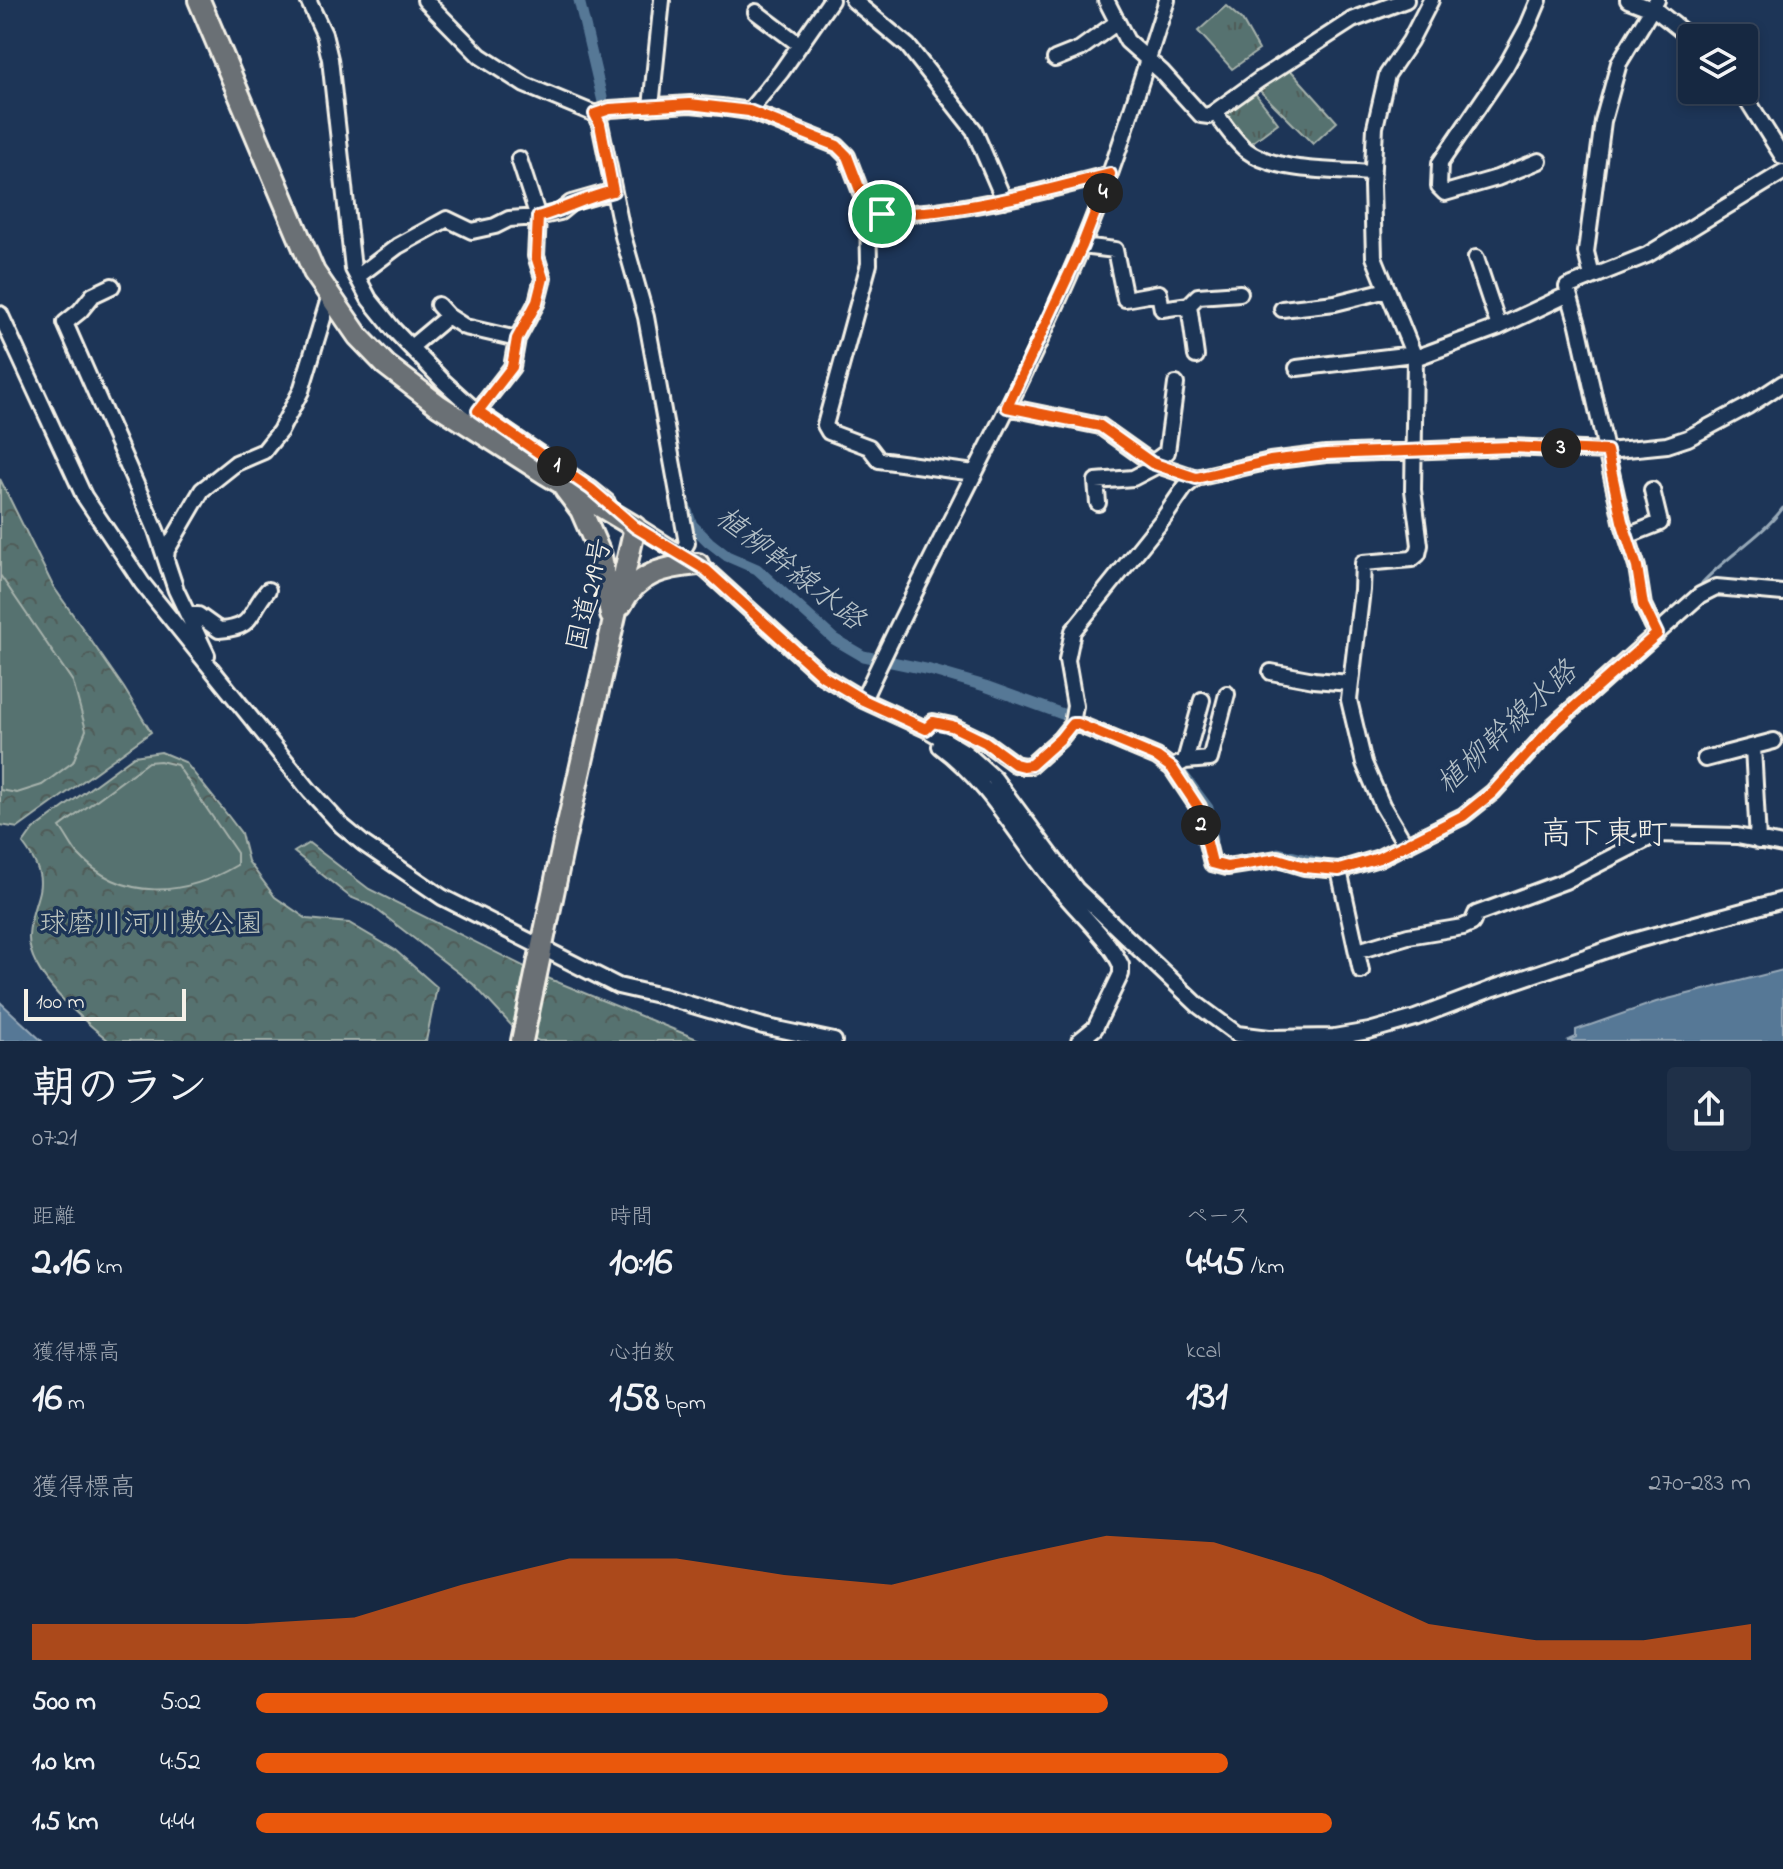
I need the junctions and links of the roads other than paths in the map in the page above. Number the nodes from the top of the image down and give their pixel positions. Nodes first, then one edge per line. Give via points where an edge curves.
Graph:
1 (199, 0) edge
2 (308, 0) edge
3 (425, 0) edge
4 (662, 0) edge
5 (831, 0) edge
6 (853, 0) edge
7 (1106, 0) edge
8 (1167, 0) edge
9 (1406, 0) edge
10 (1431, 0) edge
11 (1539, 0) edge
12 (1628, 0) edge
13 (1654, 5) edge
14 (756, 12) dead end
15 (1116, 23) junction
16 (1678, 26) edge
17 (800, 45) junction
18 (1055, 59) dead end
19 (1148, 62) junction
20 (1750, 104) edge
21 (651, 107) junction
22 (749, 111) junction
23 (1215, 112) junction
24 (595, 114) junction
25 (1783, 157) edge
26 (519, 159) dead end
27 (1539, 161) dead end
28 (1783, 172) edge
29 (1373, 173) junction
30 (1110, 174) junction
31 (613, 191) junction
32 (1004, 200) junction
33 (868, 211) junction
34 (538, 217) junction
35 (1082, 246) junction
36 (1476, 258) dead end
37 (1592, 276) junction
38 (357, 277) junction
39 (112, 286) dead end
40 (1387, 290) junction
41 (1240, 293) dead end
42 (1569, 294) junction
43 (330, 295) junction
44 (1189, 305) junction
45 (1282, 309) dead end
46 (0, 314) edge
47 (1499, 327) junction
48 (517, 339) junction
49 (411, 347) junction
50 (1196, 356) dead end
51 (1414, 356) junction
52 (1297, 368) dead end
53 (1783, 383) edge
54 (1176, 384) dead end
55 (1007, 407) junction
56 (478, 411) junction
57 (1413, 451) junction
58 (1607, 451) junction
59 (1155, 464) junction
60 (974, 473) junction
61 (1196, 478) junction
62 (560, 482) junction
63 (1652, 490) dead end
64 (1098, 503) dead end
65 (635, 527) junction
66 (1627, 536) junction
67 (166, 558) junction
68 (689, 559) junction
69 (268, 590) dead end
70 (1783, 593) edge
71 (188, 615) junction
72 (612, 622) junction
73 (1655, 630) junction
74 (213, 671) junction
75 (1271, 672) dead end
76 (1350, 683) junction
77 (1227, 694) dead end
78 (863, 700) junction
79 (1202, 700) dead end
80 (899, 717) junction
81 (1072, 724) junction
82 (926, 729) junction
83 (1774, 741) dead end
84 (1753, 747) junction
85 (1705, 759) dead end
86 (1177, 765) junction
87 (1403, 841) junction
88 (1758, 841) junction
89 (1783, 845) edge
90 (1339, 870) junction
91 (1783, 900) edge
92 (543, 944) junction
93 (1358, 951) junction
94 (1361, 971) dead end
95 (1233, 1038) edge
96 (522, 1041) edge
97 (834, 1041) edge
98 (1079, 1041) edge

1 - 43 highway, 国道219号 via 314,272
2 - 38 street via 330,59
3 - 24 street via 480,56 525,85
4 - 21 street
5 - 17 street
6 - 32 street via 908,46 974,130
7 - 15 street
8 - 19 street
9 - 23 street via 1352,20
10 - 29 street via 1387,75 1375,127
11 - 27 street via 1506,66 1440,163 1439,187 1445,193
12 - 13 street
13 - 16 street
13 - 37 street via 1619,63 1603,121 1586,252
14 - 17 street
15 - 18 street via 1080,49
15 - 19 street
17 - 22 street
19 - 23 street via 1201,115
19 - 30 street
20 - 25 street
21 - 22 street via 690,104
21 - 24 street
22 - 33 street via 837,146 847,156
23 - 29 street via 1246,150 1268,161
24 - 31 street
26 - 34 street
28 - 37 street via 1647,255
29 - 40 street via 1374,257
30 - 32 street
30 - 35 street
31 - 34 street
31 - 68 street via 658,374
32 - 33 street via 901,214
33 - 60 street via 868,270 825,425 829,432 869,447 879,460
34 - 38 street via 509,219 472,231 447,219
34 - 48 street via 536,256 543,278
35 - 44 street via 1115,250 1125,299 1159,293 1162,309
35 - 55 street
36 - 47 street
37 - 42 street via 1567,287
38 - 49 street
39 - 67 street via 93,295 65,323
40 - 45 street
40 - 51 street
41 - 44 street via 1198,296
42 - 47 street
42 - 58 street
43 - 62 highway, 国道219号 via 386,365 438,405
43 - 67 street via 301,391 280,431 264,451 236,463 202,490
44 - 50 street
46 - 74 street via 84,496 142,583
47 - 51 street
48 - 49 street via 465,327 443,311
48 - 56 street via 512,367
49 - 56 street
51 - 52 street
51 - 57 street
53 - 58 street via 1679,442
54 - 59 street via 1167,452
55 - 59 street via 1100,426
55 - 60 street
56 - 65 street via 591,489
57 - 58 street
57 - 61 street via 1300,456
57 - 76 street via 1418,554 1363,563
58 - 66 street
59 - 61 street
59 - 64 street via 1133,478 1096,481
60 - 78 street
61 - 81 street via 1073,631 1067,660 1075,706
62 - 65 highway, 国道219号
62 - 72 highway via 581,510 601,556
63 - 66 street via 1660,523
65 - 68 street
65 - 72 highway, 国道219号
66 - 73 street via 1643,605
67 - 71 street
68 - 72 highway via 632,587
68 - 78 street via 823,676
69 - 71 street via 247,623 233,629 219,630 198,615
70 - 73 street via 1716,587
71 - 74 street
72 - 92 highway, 国道219号
73 - 87 street via 1478,806
74 - 92 street via 341,825 465,911
75 - 76 street
76 - 87 street via 1351,713 1364,763
77 - 86 street via 1210,759
78 - 80 street
79 - 86 street
80 - 82 street
80 - 98 street via 965,766 1118,959 1121,974 1095,1028
81 - 82 street via 1031,765 1023,766 952,726 933,722
81 - 86 street
82 - 95 street via 965,752 994,778 1076,889
83 - 84 street
84 - 85 street
84 - 88 street
86 - 90 street via 1198,807 1212,863 1227,867 1278,859
87 - 90 street via 1379,858
88 - 89 street
88 - 93 street via 1657,834 1565,881 1476,914 1463,927
90 - 93 street
91 - 95 street via 1630,942 1369,1031 1334,1037
92 - 96 highway, 国道219号
92 - 97 street via 618,986
93 - 94 street

